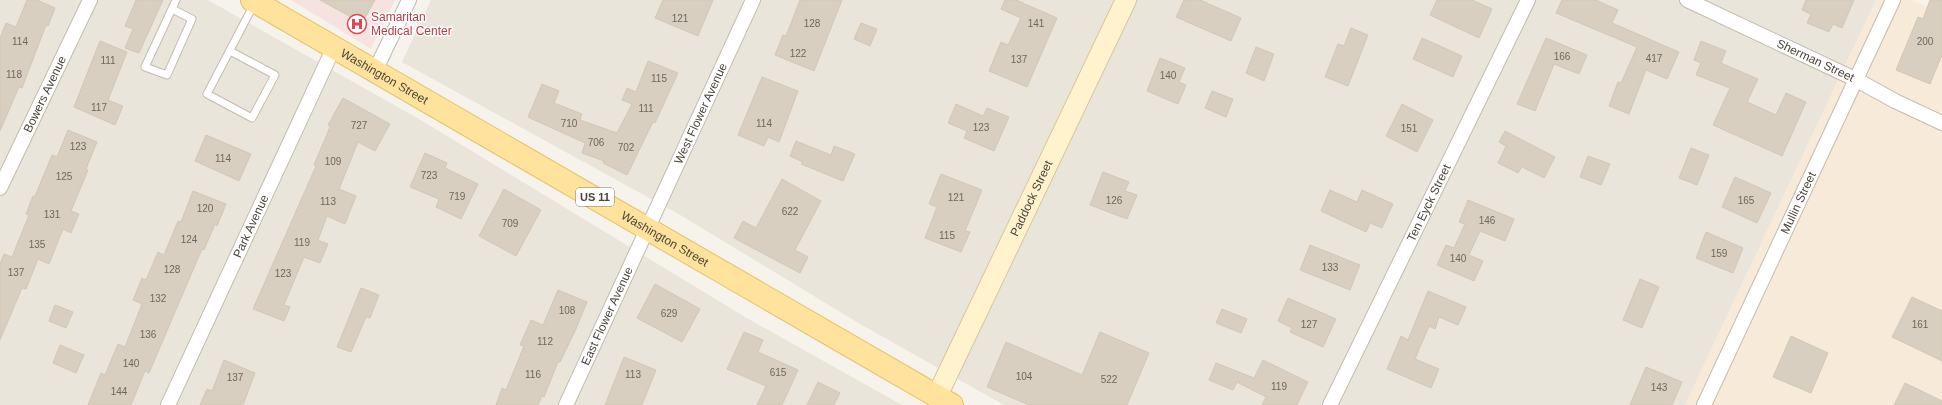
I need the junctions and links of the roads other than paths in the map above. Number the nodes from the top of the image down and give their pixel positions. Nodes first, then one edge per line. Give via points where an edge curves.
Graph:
1 (90, 0) edge
2 (176, 0) edge
3 (409, 0) edge
4 (753, 0) edge
5 (1126, 0) edge
6 (1528, 0) edge
7 (1687, 0) edge
8 (1893, 0) edge
9 (254, 1) edge
10 (172, 9) junction
11 (334, 47) junction
12 (230, 51) junction
13 (376, 71) junction
14 (1855, 78) junction
15 (1942, 123) edge
16 (0, 188) edge
17 (647, 227) junction
18 (945, 400) edge
19 (168, 405) edge
20 (566, 405) edge
21 (1330, 405) edge
22 (1704, 405) edge

1 - 16 street, Bowers Avenue
2 - 10 lane
3 - 13 street
4 - 17 street, West Flower Avenue
5 - 18 main road, Paddock Street / US 11
6 - 21 street, Ten Eyck Street
7 - 14 street, Sherman Street
8 - 14 street, Mullin Street
9 - 11 main road, Washington Street / US 11
9 - 12 lane
10 - 10 lane via 145,67 167,75 192,18
11 - 13 main road, Washington Street / US 11
11 - 19 street, Park Avenue
12 - 12 lane via 207,94 252,118 275,75
13 - 17 main road, Washington Street / US 11
14 - 15 street, Sherman Street via 1895,101
14 - 22 street, Mullin Street
17 - 18 main road, Washington Street / US 11
17 - 20 street, East Flower Avenue

